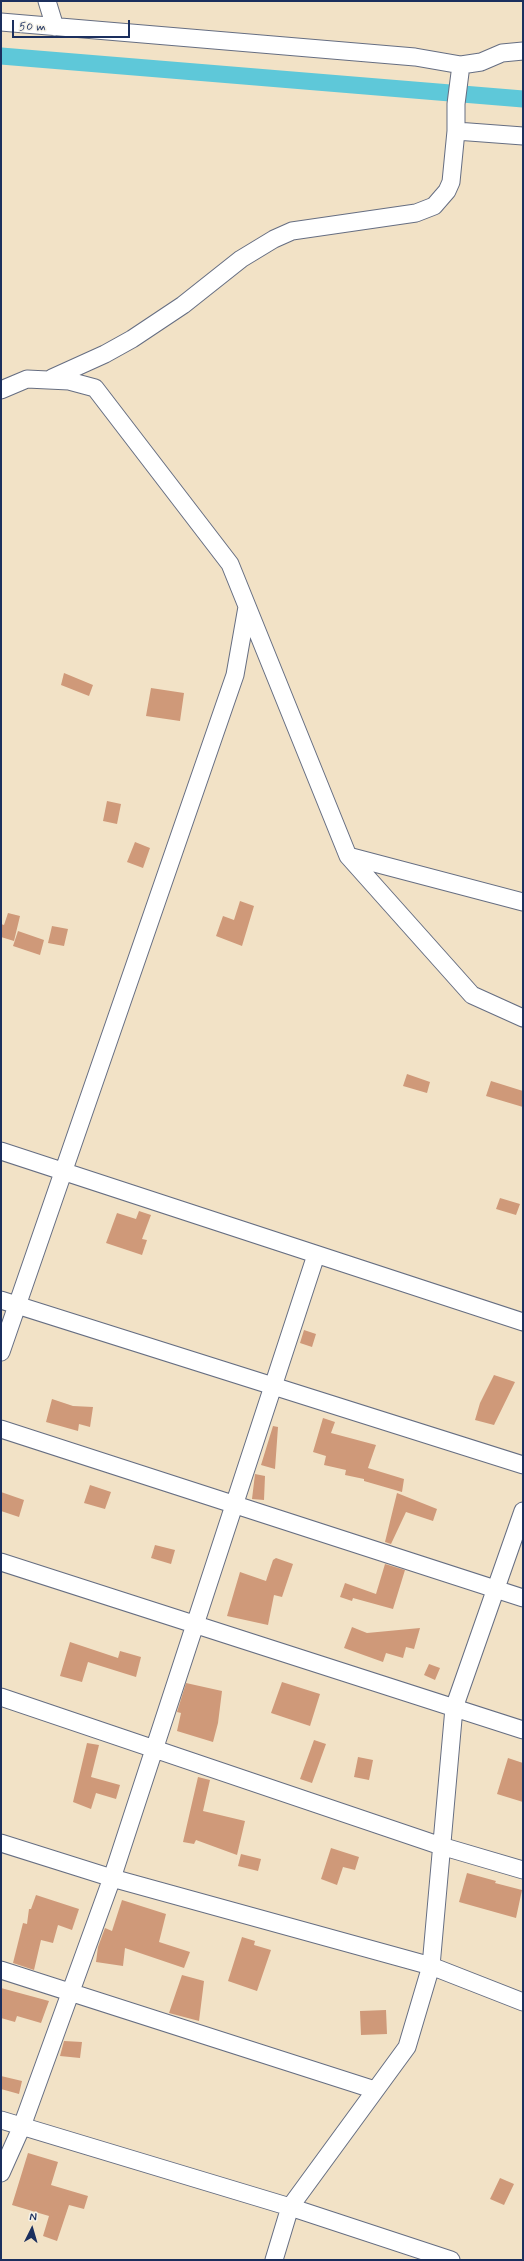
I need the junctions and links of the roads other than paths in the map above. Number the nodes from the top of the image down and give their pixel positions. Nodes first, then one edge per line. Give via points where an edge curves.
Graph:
1 (47, 1) edge
2 (1, 22) edge
3 (55, 27) junction
4 (522, 48) edge
5 (461, 65) junction
6 (456, 131) junction
7 (523, 136) edge
8 (48, 380) junction
9 (1, 390) edge
10 (247, 607) junction
11 (348, 856) junction
12 (523, 902) edge
13 (523, 1018) edge
14 (1, 1151) edge
15 (63, 1172) junction
16 (316, 1255) junction
17 (1, 1300) edge
18 (17, 1305) junction
19 (523, 1322) edge
20 (1, 1352) edge
21 (273, 1386) junction
22 (1, 1429) edge
23 (523, 1465) edge
24 (234, 1504) junction
25 (523, 1511) edge
26 (1, 1562) edge
27 (496, 1589) junction
28 (523, 1598) edge
29 (195, 1625) junction
30 (1, 1697) edge
31 (454, 1708) junction
32 (523, 1730) edge
33 (154, 1749) junction
34 (1, 1843) edge
35 (441, 1846) junction
36 (523, 1870) edge
37 (112, 1878) junction
38 (431, 1966) junction
39 (1, 1970) edge
40 (70, 1992) junction
41 (523, 2002) edge
42 (375, 2090) junction
43 (1, 2120) edge
44 (22, 2126) junction
45 (1, 2173) edge
46 (290, 2207) junction
47 (274, 2260) edge
48 (451, 2260) edge

1 - 3 street
2 - 3 street
3 - 5 street via 415,57
4 - 5 street via 481,62
5 - 6 street via 456,104
6 - 7 street
6 - 8 street via 451,182 434,206 416,213 292,231 274,239 241,258 183,305 132,339 98,358
8 - 9 street via 27,379
8 - 10 street via 69,381 95,388 230,564
10 - 11 street
10 - 15 street via 235,675
11 - 12 street
11 - 13 street via 472,995
14 - 15 street
15 - 16 street
15 - 18 street
16 - 19 street
16 - 21 street
17 - 18 street
18 - 20 street
18 - 21 street
21 - 23 street
21 - 24 street
22 - 24 street
24 - 27 street
24 - 29 street
25 - 27 street
26 - 29 street
27 - 28 street
27 - 31 street
29 - 31 street
29 - 33 street
30 - 33 street
31 - 32 street
31 - 35 street
33 - 35 street
33 - 37 street
34 - 37 street
35 - 36 street
35 - 38 street
37 - 38 street
37 - 40 street
38 - 41 street
38 - 42 street via 407,2047
39 - 40 street
40 - 42 street
40 - 44 street
42 - 46 street
43 - 44 street
44 - 45 street
44 - 46 street
46 - 47 street
46 - 48 street

